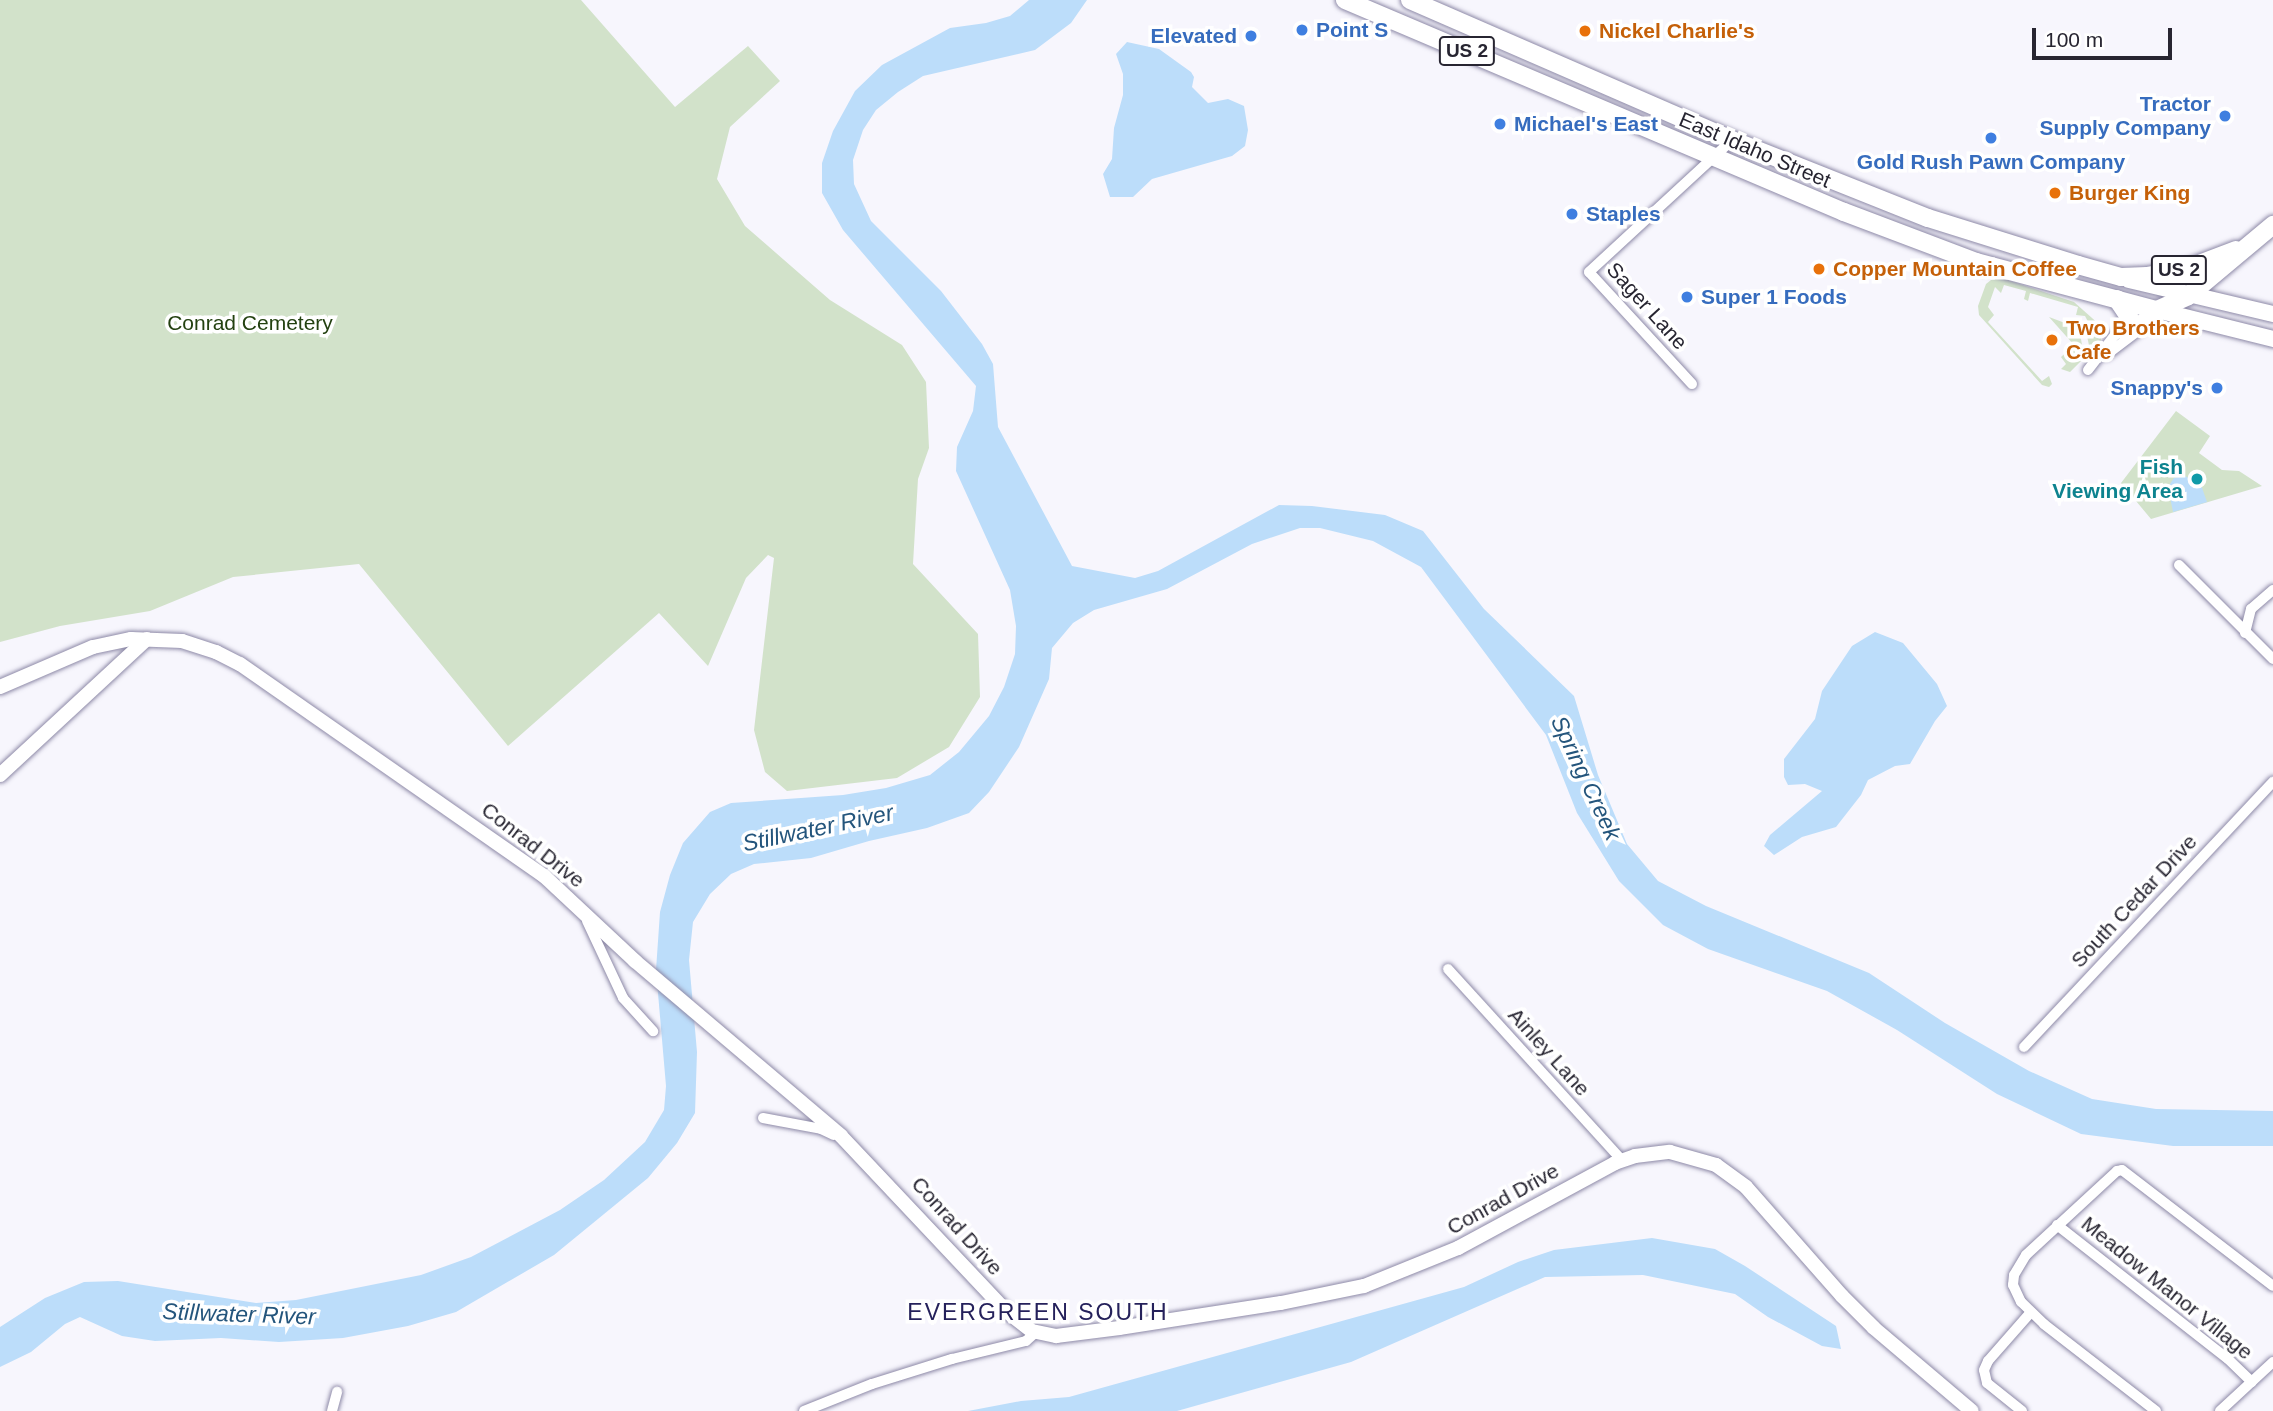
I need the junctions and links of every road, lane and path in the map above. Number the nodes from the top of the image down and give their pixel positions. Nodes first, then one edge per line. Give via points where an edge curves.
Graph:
1 (1345, 0) edge
2 (1410, 0) edge
3 (1732, 140) junction
4 (1714, 156) junction
5 (1844, 212) junction
6 (2273, 225) edge
7 (1987, 248) dead end
8 (2246, 248) junction
9 (2109, 274) junction
10 (2188, 296) junction
11 (2117, 299) junction
12 (2157, 310) junction
13 (2273, 314) edge
14 (2125, 328) junction
15 (2273, 339) edge
16 (1692, 384) dead end
17 (2179, 565) dead end
18 (2273, 590) edge
19 (2245, 633) junction
20 (147, 639) junction
21 (2273, 659) edge
22 (0, 687) edge
23 (0, 775) edge
24 (2273, 782) edge
25 (567, 897) junction
26 (1448, 969) dead end
27 (653, 1031) dead end
28 (2024, 1047) dead end
29 (763, 1118) dead end
30 (849, 1143) junction
31 (1622, 1160) junction
32 (2057, 1225) junction
33 (2273, 1286) edge
34 (2031, 1312) junction
35 (1036, 1332) junction
36 (2273, 1362) edge
37 (2252, 1382) junction
38 (337, 1392) dead end
39 (332, 1411) edge
40 (804, 1411) edge
41 (1972, 1411) edge
42 (2022, 1411) edge
43 (2156, 1411) edge
44 (2220, 1411) edge

1 - 4 highway, East Idaho Street / US 2
2 - 3 highway, East Idaho Street / US 2
3 - 4 street, Sager Lane
3 - 9 highway, East Idaho Street / US 2 via 1928,218
4 - 5 highway, East Idaho Street / US 2
4 - 16 street, Sager Lane via 1589,272
5 - 7 highway via 1894,216
5 - 11 highway, East Idaho Street / US 2 via 1976,262
6 - 8 highway, US 2
8 - 9 highway, US 2 via 2175,271 2132,277
8 - 10 highway, US 2
9 - 10 main road, East Idaho Street
10 - 12 highway, US 2
10 - 13 main road, East Idaho Street
11 - 12 highway, East Idaho Street / US 2
11 - 14 highway via 2129,317
12 - 14 street
12 - 14 street via 2156,317 2088,370
12 - 15 main road
17 - 19 street
18 - 19 street via 2251,609
19 - 21 street
20 - 22 main road, Conrad Drive via 93,647
20 - 23 main road
20 - 25 main road, Conrad Drive via 198,645 240,664 513,851
24 - 28 street, South Cedar Drive
25 - 27 street via 596,936 623,998
25 - 30 main road, Conrad Drive via 635,961
26 - 31 street, Ainley Lane
29 - 30 street via 821,1129
30 - 35 main road, Conrad Drive via 1006,1311
31 - 35 main road, Conrad Drive via 1458,1248 1364,1286 1117,1329 1056,1336
31 - 41 main road, Conrad Drive via 1655,1152 1685,1154 1732,1175 1842,1296
32 - 33 street, Meadow Manor Village via 2122,1170
32 - 34 street, Meadow Manor Village via 2026,1255 2014,1275 2016,1293
32 - 37 street, Meadow Manor Village
34 - 42 street via 1984,1370 1987,1383
34 - 43 street, Meadow Manor Village
35 - 40 street via 1026,1341 872,1384
36 - 37 street, Meadow Manor Village
37 - 44 street, Meadow Manor Village
38 - 39 street

